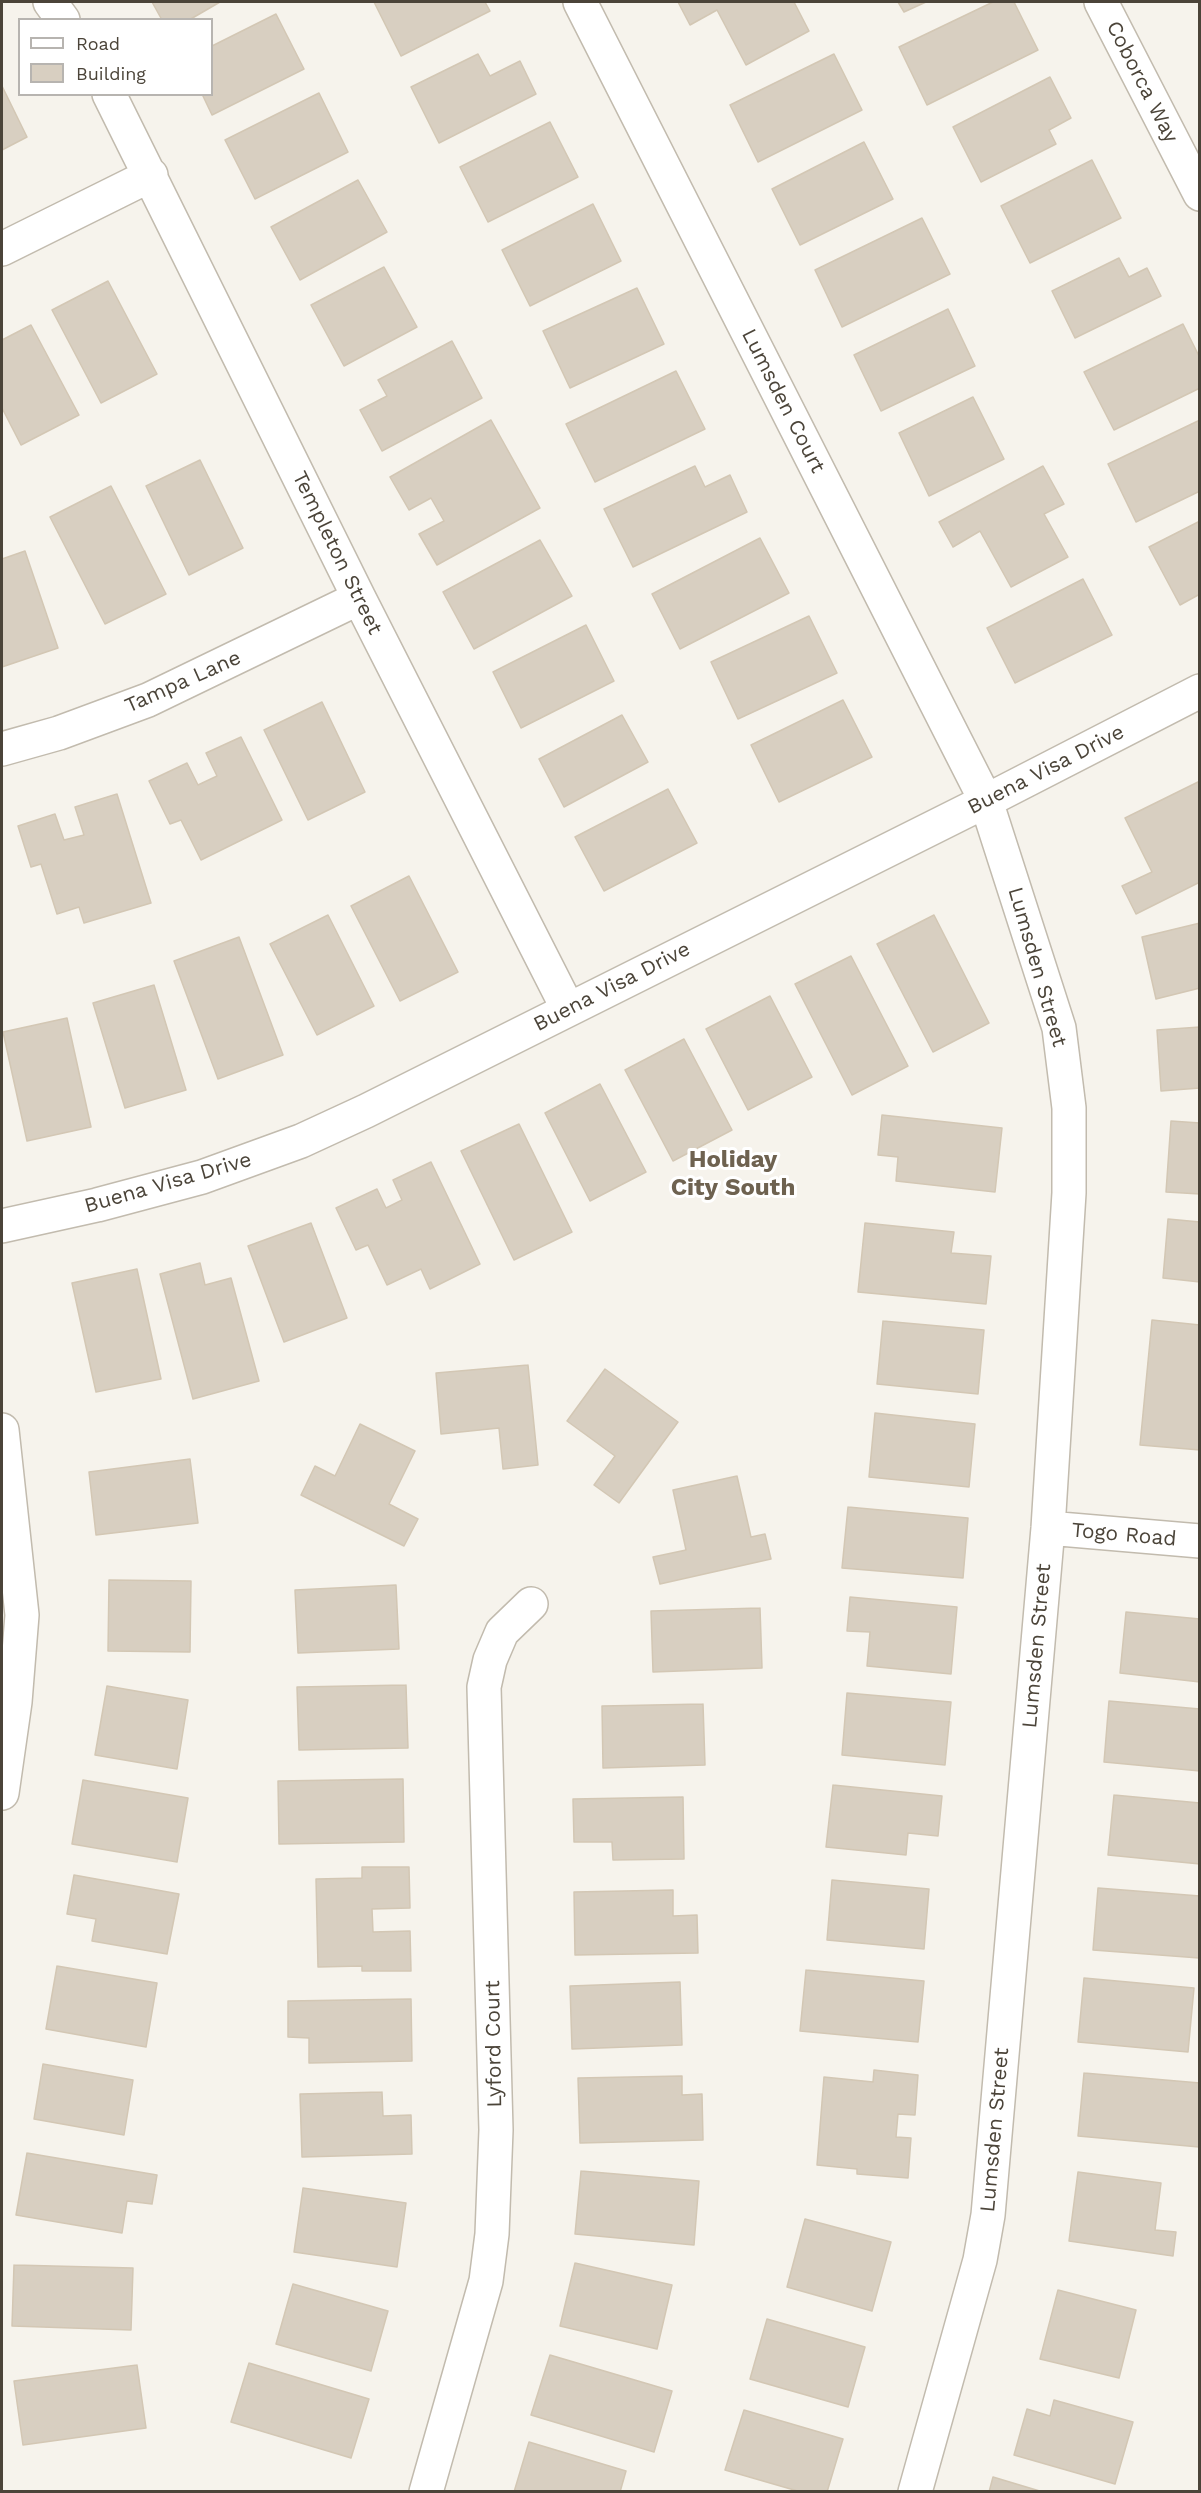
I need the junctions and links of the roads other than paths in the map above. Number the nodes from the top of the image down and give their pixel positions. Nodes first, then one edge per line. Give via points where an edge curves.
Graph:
1 (50, 2) edge
2 (580, 2) edge
3 (1101, 2) edge
4 (62, 18) edge
5 (110, 96) edge
6 (150, 175) junction
7 (1200, 194) edge
8 (2, 249) edge
9 (359, 598) junction
10 (1200, 691) edge
11 (2, 749) edge
12 (986, 801) junction
13 (568, 1009) junction
14 (2, 1226) edge
15 (2, 1430) edge
16 (1048, 1528) junction
17 (1200, 1541) edge
18 (531, 1604) dead end
19 (2, 1793) edge
20 (426, 2492) edge
21 (915, 2492) edge

1 - 4 street
2 - 12 street, Lumsden Court
3 - 7 street, Coborca Way
5 - 6 street, Templeton Street
6 - 8 street
6 - 9 street, Templeton Street
9 - 11 street, Tampa Lane via 148,700
9 - 13 street, Templeton Street
10 - 12 street, Buena Visa Drive
12 - 13 street, Buena Visa Drive
12 - 16 street, Lumsden Street via 1059,1028 1070,1108 1069,1193
13 - 14 street, Buena Visa Drive via 301,1141 202,1177
15 - 19 street via 22,1615
16 - 17 street, Togo Road
16 - 21 street, Lumsden Street via 988,2215 977,2271
18 - 20 street, Lyford Court via 502,1632 484,1687 496,2130 492,2234 486,2281

